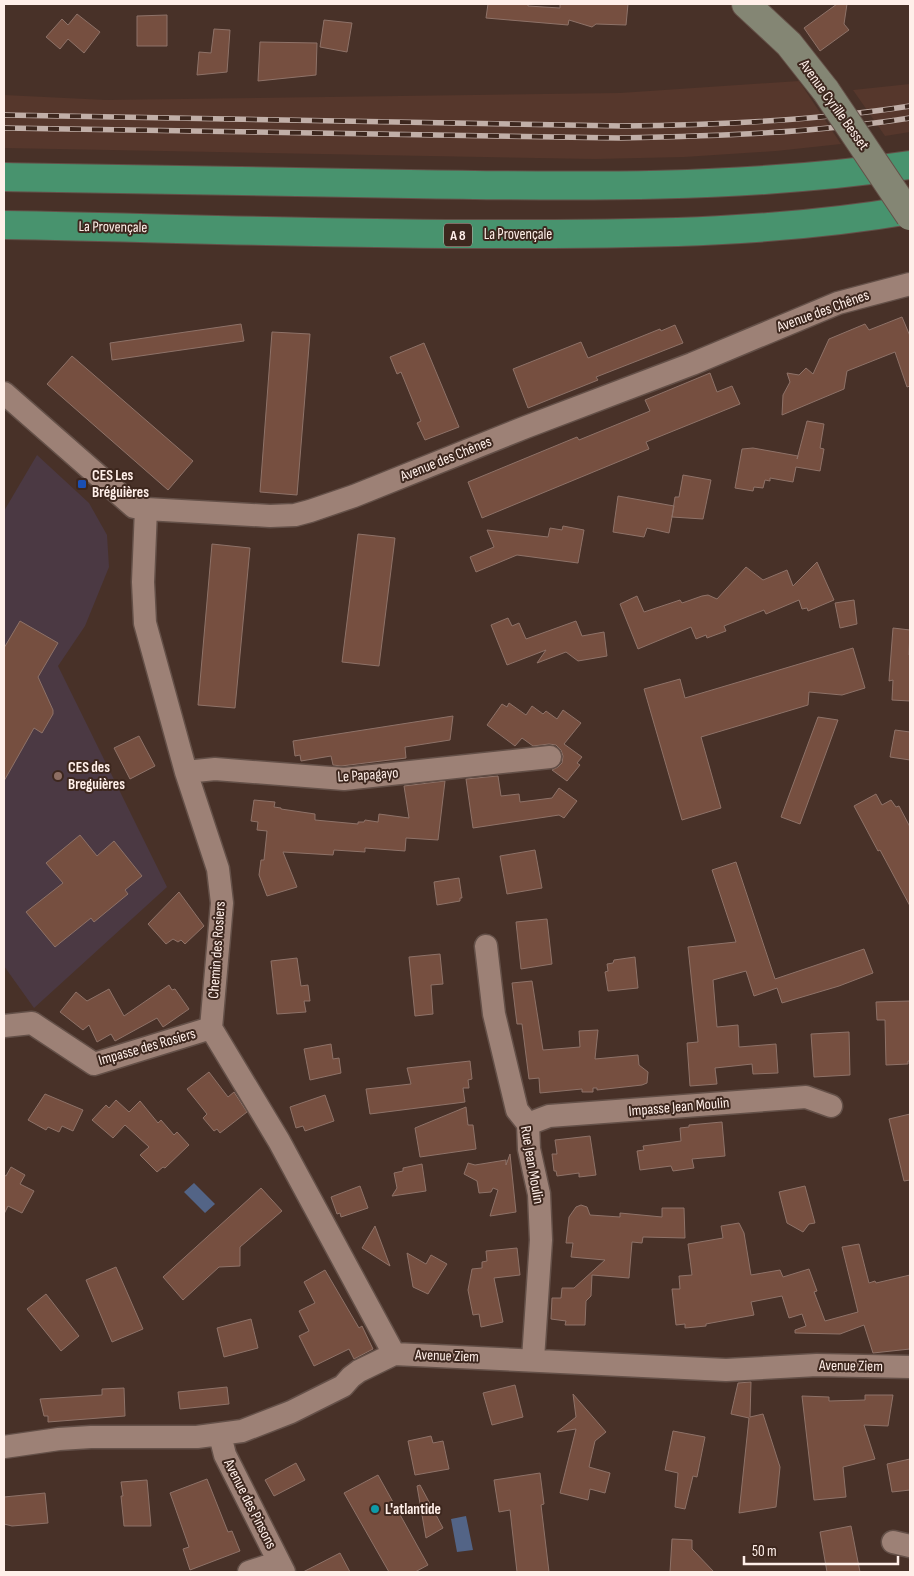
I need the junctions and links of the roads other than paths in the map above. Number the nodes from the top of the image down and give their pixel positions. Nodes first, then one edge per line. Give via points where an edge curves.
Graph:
1 (748, 4) edge
2 (910, 166) edge
3 (4, 177) edge
4 (910, 210) edge
5 (910, 216) edge
6 (4, 225) edge
7 (910, 284) edge
8 (4, 393) edge
9 (146, 509) junction
10 (550, 757) dead end
11 (186, 772) junction
12 (486, 946) dead end
13 (4, 1026) edge
14 (211, 1028) junction
15 (831, 1106) dead end
16 (528, 1124) junction
17 (394, 1354) junction
18 (533, 1360) junction
19 (910, 1367) edge
20 (220, 1435) junction
21 (4, 1447) edge
22 (281, 1567) edge
23 (249, 1572) edge

1 - 5 main road, Avenue Cyrille Besset, bridge via 789,44 826,90
2 - 3 highway via 773,181 636,186 530,187
4 - 6 highway, La Provençale / A 8 via 860,219 762,229 648,234 432,235
7 - 9 street, Avenue des Chênes via 838,302 692,364 310,511 270,516
8 - 9 street, Avenue des Chênes via 130,504
9 - 11 street, Chemin des Rosiers via 145,623
10 - 11 street, Le Papagayo via 344,779 215,769
11 - 14 street, Chemin des Rosiers via 218,869 222,903
12 - 16 street, Rue Jean Moulin via 494,1014 517,1110
13 - 14 street, Impasse des Rosiers via 32,1023 94,1064
14 - 17 street via 279,1140
15 - 16 street, Impasse Jean Moulin via 806,1097 548,1116
16 - 18 street, Rue Jean Moulin via 528,1149 539,1194 541,1240
17 - 18 street, Avenue Ziem
17 - 20 street, Avenue Ziem via 359,1371 343,1386 291,1412 261,1425
18 - 19 street, Avenue Ziem via 726,1370 817,1366
20 - 21 street, Avenue Ziem via 91,1437
20 - 22 street, Avenue des Pinsons via 225,1455
22 - 23 street

